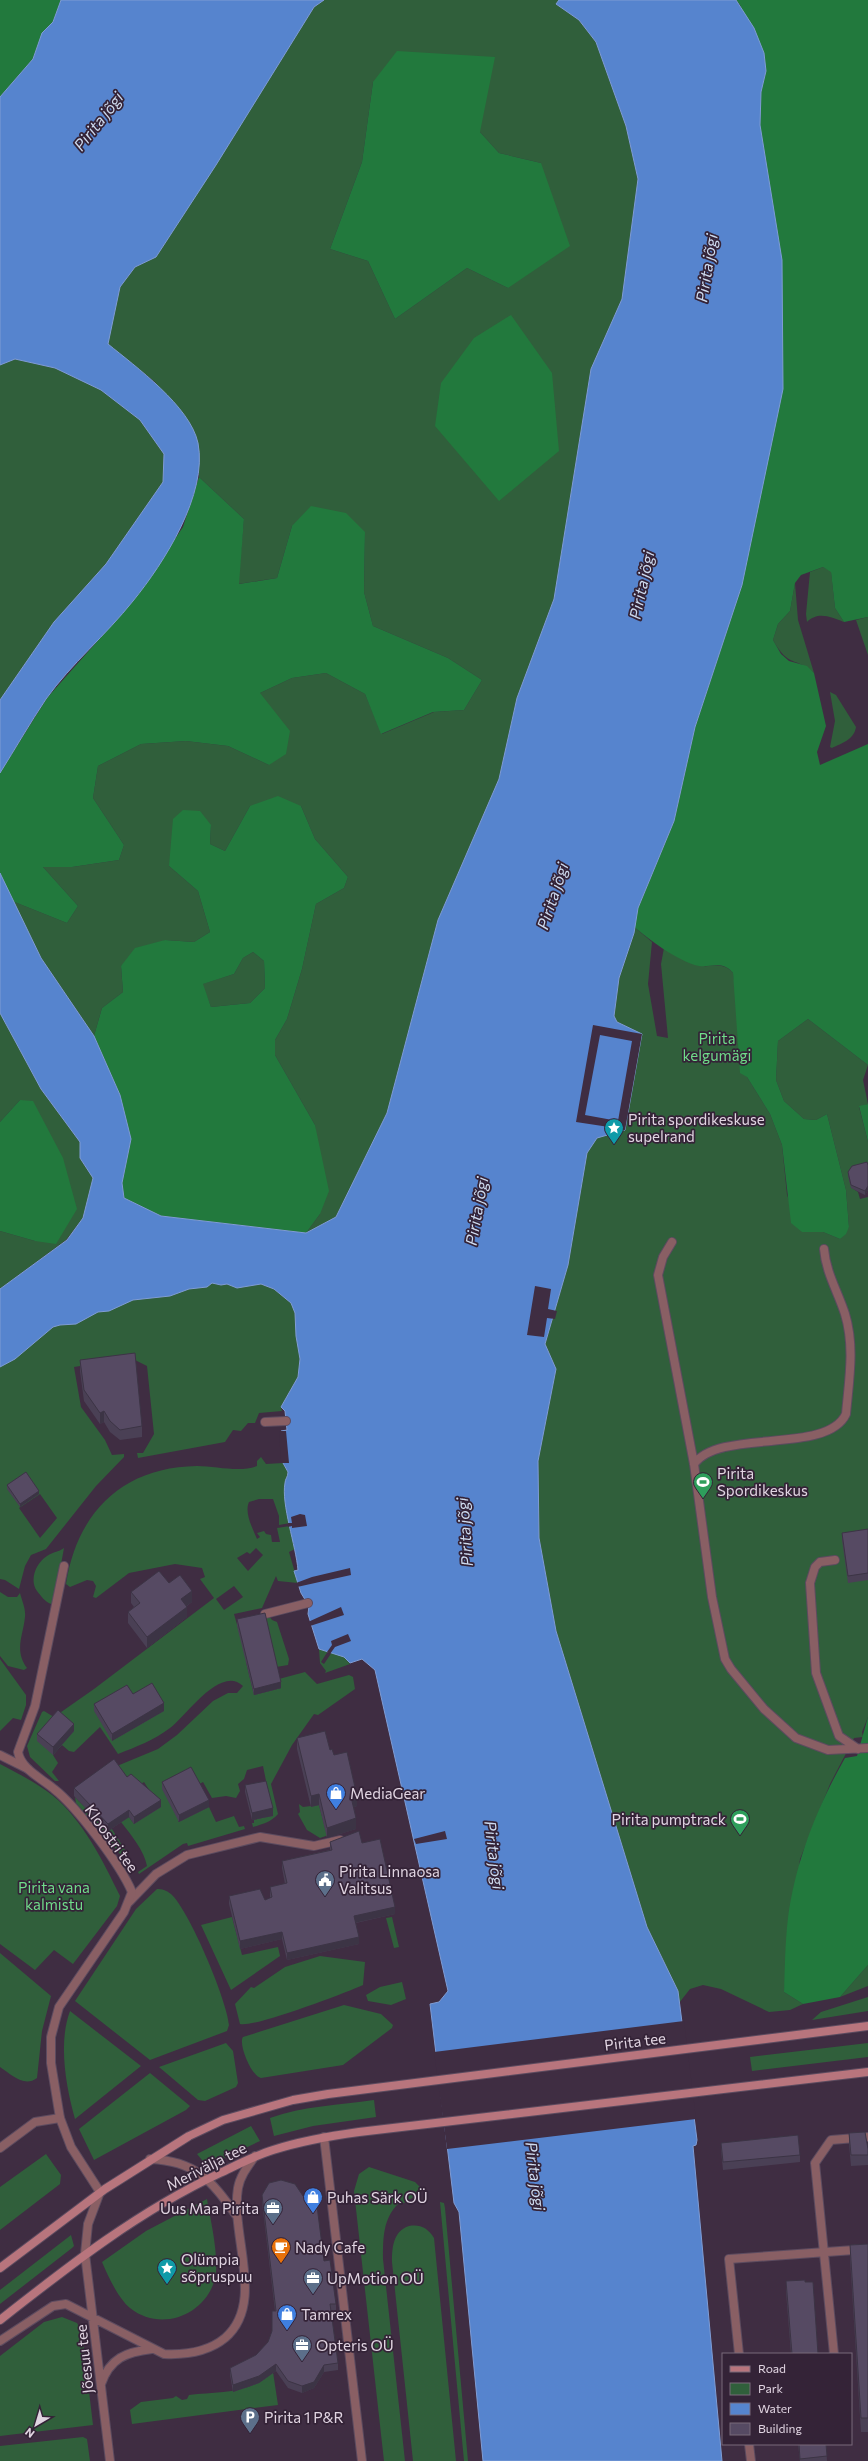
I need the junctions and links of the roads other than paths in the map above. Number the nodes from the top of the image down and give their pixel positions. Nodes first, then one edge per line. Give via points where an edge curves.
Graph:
1 (672, 1242) dead end
2 (824, 1250) dead end
3 (286, 1421) dead end
4 (265, 1422) dead end
5 (694, 1464) junction
6 (835, 1560) dead end
7 (64, 1566) dead end
8 (308, 1603) dead end
9 (265, 1614) edge
10 (868, 1748) edge
11 (859, 1749) junction
12 (0, 1755) edge
13 (29, 1769) junction
14 (349, 1836) edge
15 (129, 1903) junction
16 (868, 2026) edge
17 (868, 2072) edge
18 (405, 2083) joint
19 (60, 2118) junction
20 (324, 2137) junction
21 (868, 2137) edge
22 (0, 2148) edge
23 (255, 2156) junction
24 (150, 2159) junction
25 (207, 2179) junction
26 (100, 2192) junction
27 (236, 2215) junction
28 (868, 2249) edge
29 (824, 2252) junction
30 (85, 2254) junction
31 (0, 2268) edge
32 (94, 2316) junction
33 (0, 2320) edge
34 (0, 2341) edge
35 (152, 2349) junction
36 (739, 2353) edge
37 (834, 2353) edge
38 (100, 2387) junction
39 (749, 2445) edge
40 (110, 2461) edge
41 (362, 2461) edge
42 (751, 2461) edge

1 - 5 street via 663,1257 658,1275
2 - 5 street via 827,1268 845,1314 852,1348 846,1414 842,1424 836,1428 800,1437 714,1449 698,1458
3 - 4 street
5 - 11 street via 717,1628 721,1648 731,1669 764,1709 796,1738 828,1750
6 - 11 street via 820,1562 815,1567 810,1583 816,1673 839,1736
7 - 13 street, Kloostri tee via 35,1706 18,1752 20,1759
8 - 9 street
10 - 11 street
12 - 13 street
13 - 15 street, Kloostri tee via 61,1795 83,1820 129,1885 132,1892
14 - 15 street via 314,1846 273,1838 254,1838 187,1855 156,1874
15 - 19 street via 64,1997 55,2016 51,2053
16 - 18 main road, Pirita tee
17 - 20 main road, Merivälja tee
18 - 24 main road, Merivälja tee via 303,2098 223,2120
19 - 22 street via 35,2122
19 - 26 street via 71,2147
20 - 23 main road, Merivälja tee
20 - 41 street
21 - 29 street via 832,2140 815,2164
23 - 25 main road, Merivälja tee
23 - 27 street via 240,2180
24 - 25 street via 176,2161
24 - 26 main road, Merivälja tee
25 - 27 street
25 - 30 main road, Merivälja tee via 143,2215
26 - 30 street, Jõesuu tee via 88,2224
26 - 31 main road, Merivälja tee
27 - 35 street via 245,2290 244,2303 236,2325 222,2341 198,2351 164,2354
28 - 29 street
29 - 36 street via 730,2259
29 - 37 street
30 - 32 street, Jõesuu tee
30 - 33 main road, Merivälja tee
32 - 34 street via 72,2306 59,2304
32 - 35 street
32 - 38 street, Jõesuu tee
35 - 38 street via 134,2351 119,2357 107,2370
38 - 40 street, Jõesuu tee
39 - 42 street

